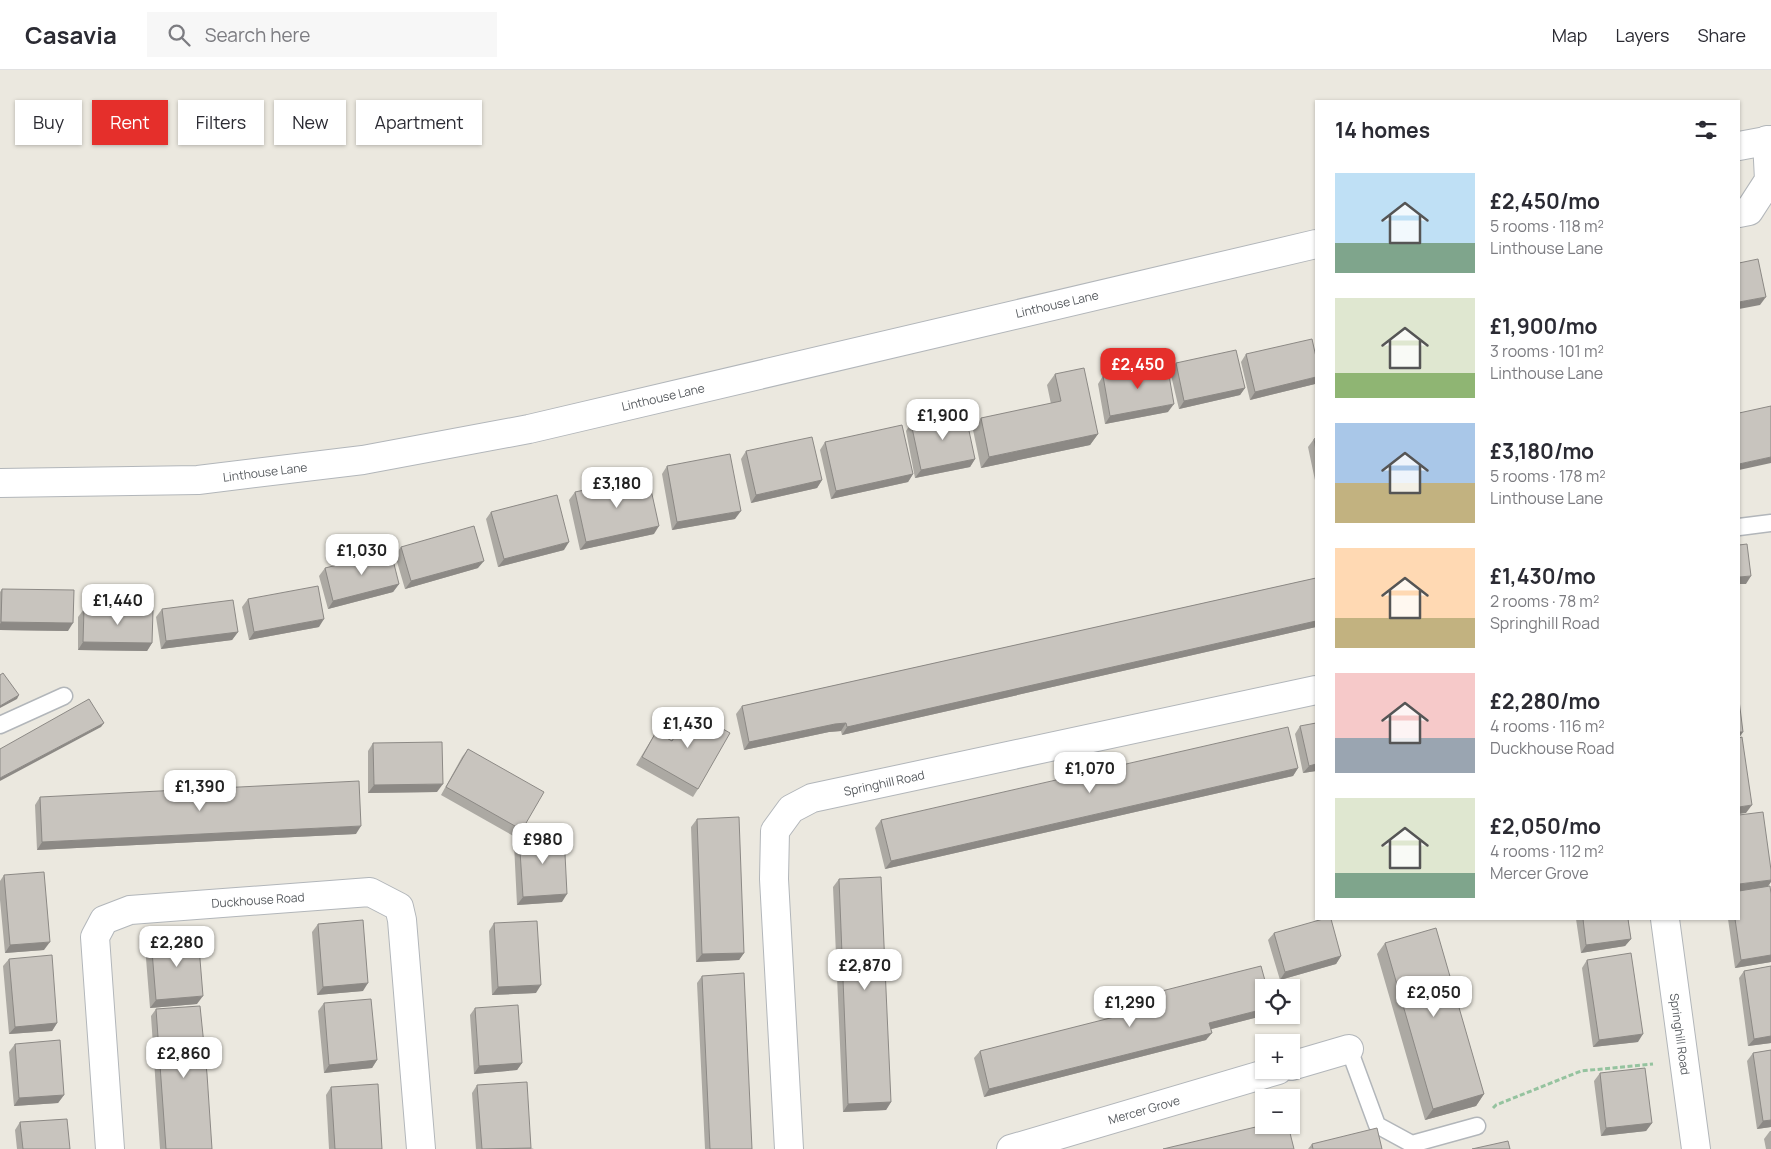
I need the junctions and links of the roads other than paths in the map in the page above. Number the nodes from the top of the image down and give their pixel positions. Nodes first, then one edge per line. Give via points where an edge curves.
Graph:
1 (1769, 140) edge
2 (1740, 146) edge
3 (1740, 213) edge
4 (1315, 244) edge
5 (0, 482) edge
6 (1771, 523) edge
7 (1740, 527) edge
8 (1315, 690) edge
9 (64, 696) dead end
10 (0, 725) edge
11 (1665, 920) edge
12 (1349, 1049) joint
13 (1300, 1063) edge
14 (1255, 1077) edge
15 (1477, 1126) road end
16 (110, 1149) edge
17 (420, 1149) edge
18 (789, 1149) edge
19 (1011, 1149) edge
20 (1696, 1149) edge

1 - 2 street
1 - 3 street via 1769,180 1749,211
4 - 5 street, Linthouse Lane via 529,429 363,460 198,480
6 - 7 lane
8 - 18 street, Springhill Road via 812,798 791,809 776,831 774,879
9 - 10 lane
11 - 20 street, Springhill Road
12 - 13 street
12 - 15 lane via 1377,1125 1412,1144
14 - 19 street, Mercer Grove
16 - 17 street, Duckhouse Road via 95,937 104,920 130,910 370,892 399,907 402,920

